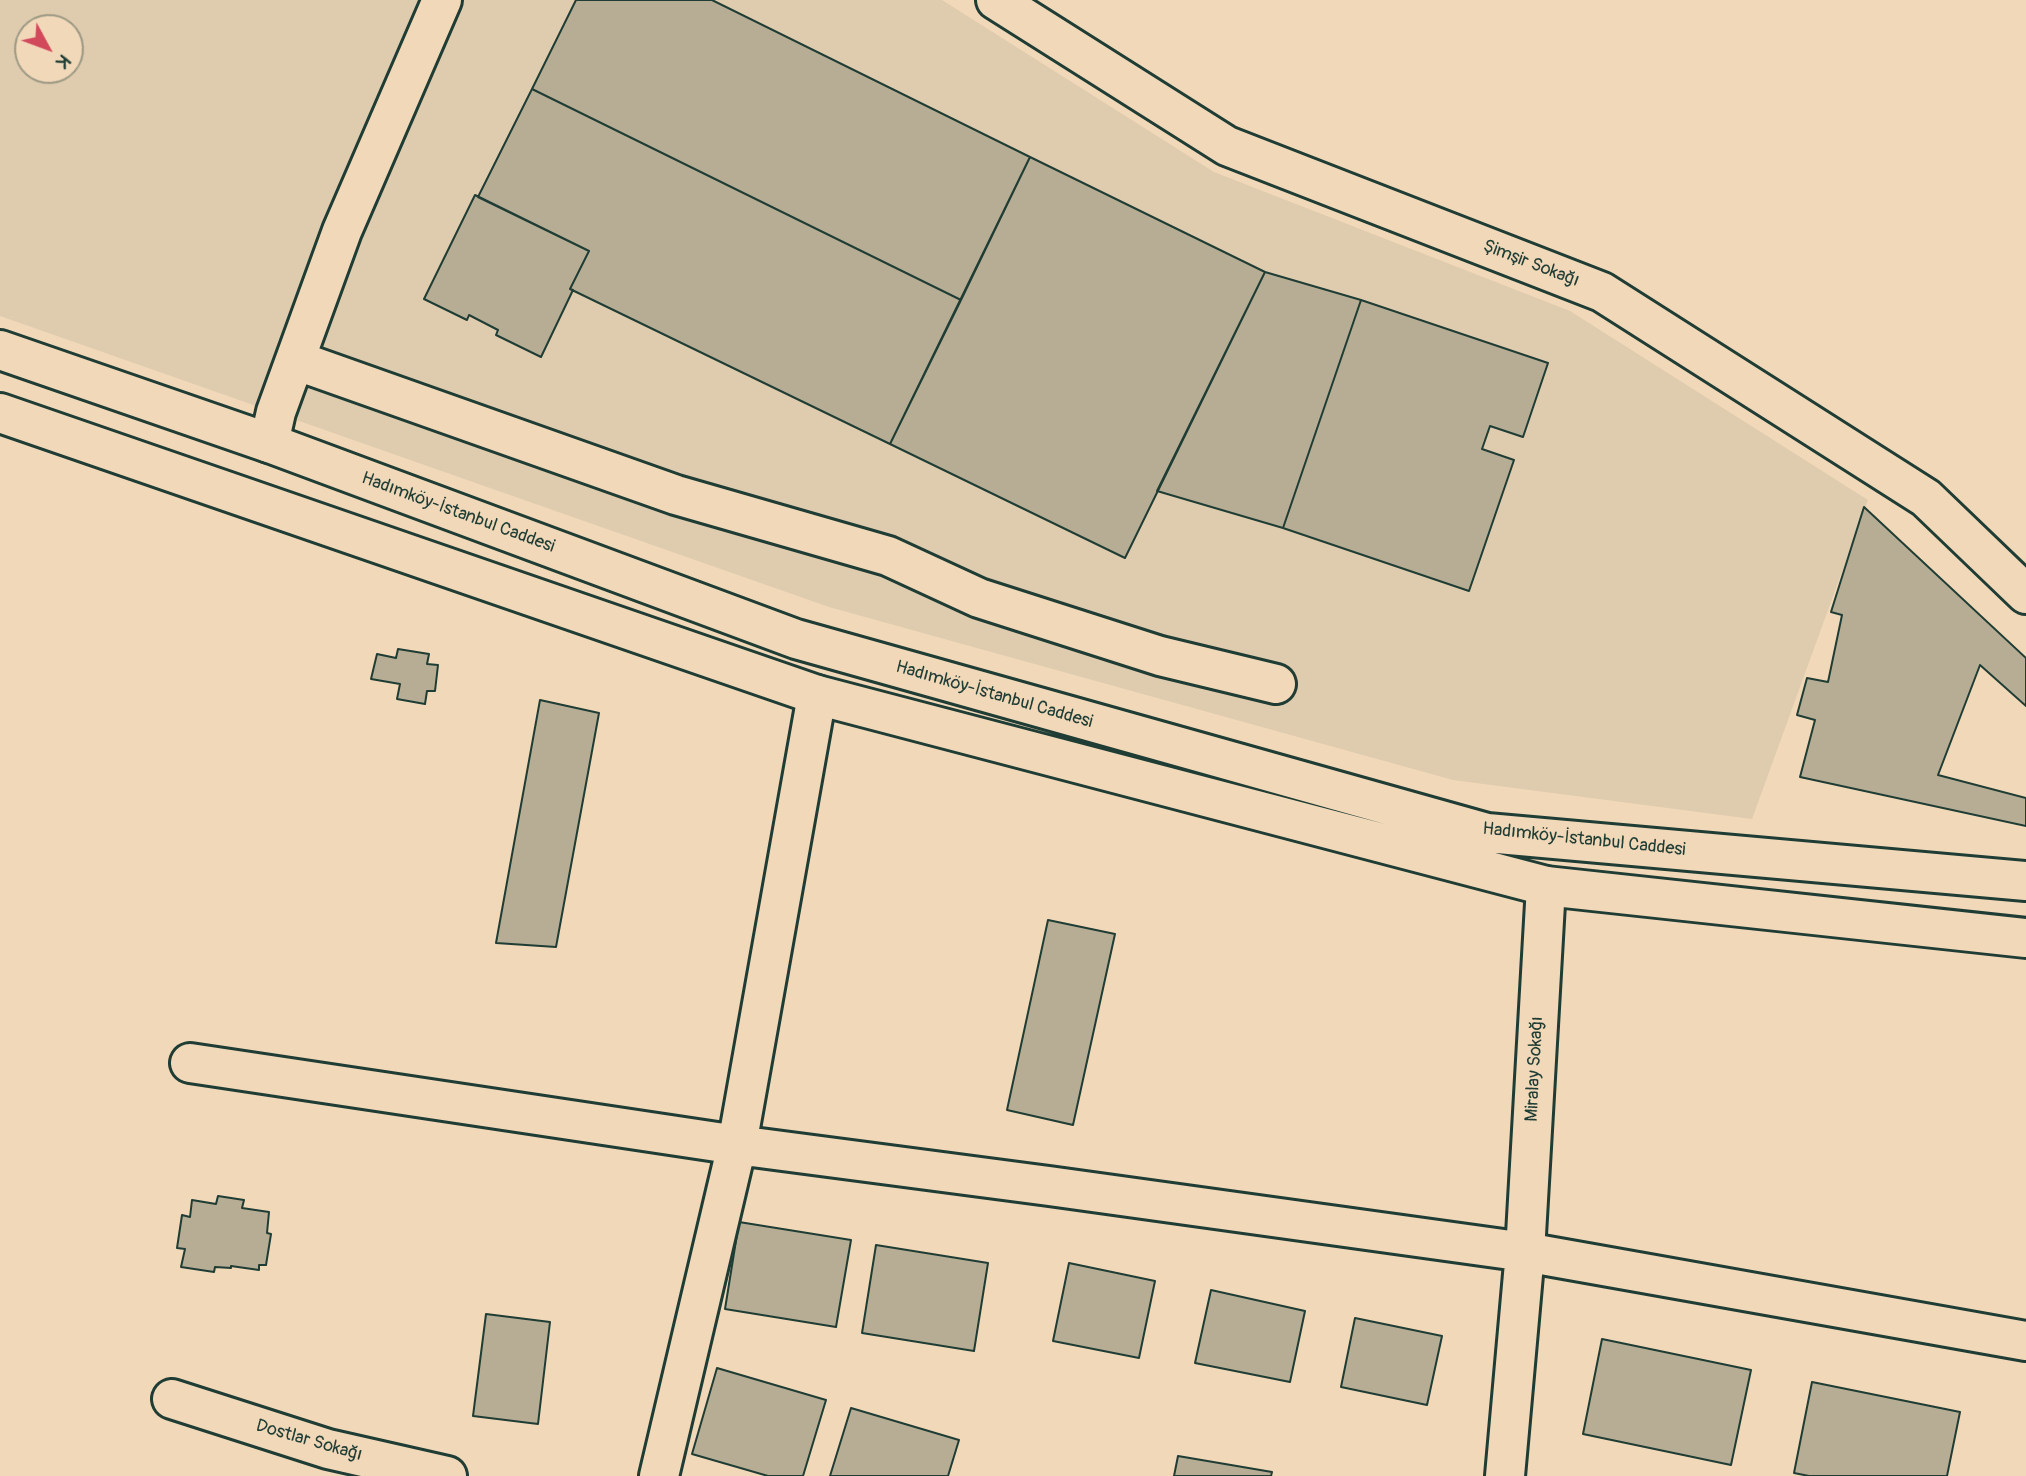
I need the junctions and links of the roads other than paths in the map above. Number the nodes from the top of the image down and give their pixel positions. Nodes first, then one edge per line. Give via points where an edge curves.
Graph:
1 (442, 0) edge
2 (996, 0) edge
3 (0, 350) edge
4 (295, 360) junction
5 (0, 413) edge
6 (269, 443) junction
7 (2026, 594) edge
8 (1276, 684) dead end
9 (817, 695) junction
10 (2026, 881) edge
11 (1546, 886) junction
12 (2026, 938) edge
13 (190, 1063) dead end
14 (737, 1145) junction
15 (1525, 1252) junction
16 (2026, 1341) edge
17 (172, 1399) dead end
18 (447, 1476) edge
19 (659, 1476) edge
20 (1505, 1476) edge

1 - 4 street via 342,231
2 - 7 street, Şimşir Sokağı via 1227,146 1602,292 1926,498
3 - 6 street, Hadımköy-İstanbul Caddesi
4 - 6 street
4 - 8 street via 676,495 888,556 979,598 1160,656
5 - 9 street
6 - 10 street, Hadımköy-İstanbul Caddesi via 796,639 1486,833
9 - 11 street
9 - 14 street
11 - 12 street
11 - 15 street, Miralay Sokağı
13 - 14 street
14 - 15 street
14 - 19 street
15 - 16 street
15 - 20 street, Miralay Sokağı
17 - 18 street, Dostlar Sokağı via 328,1449

